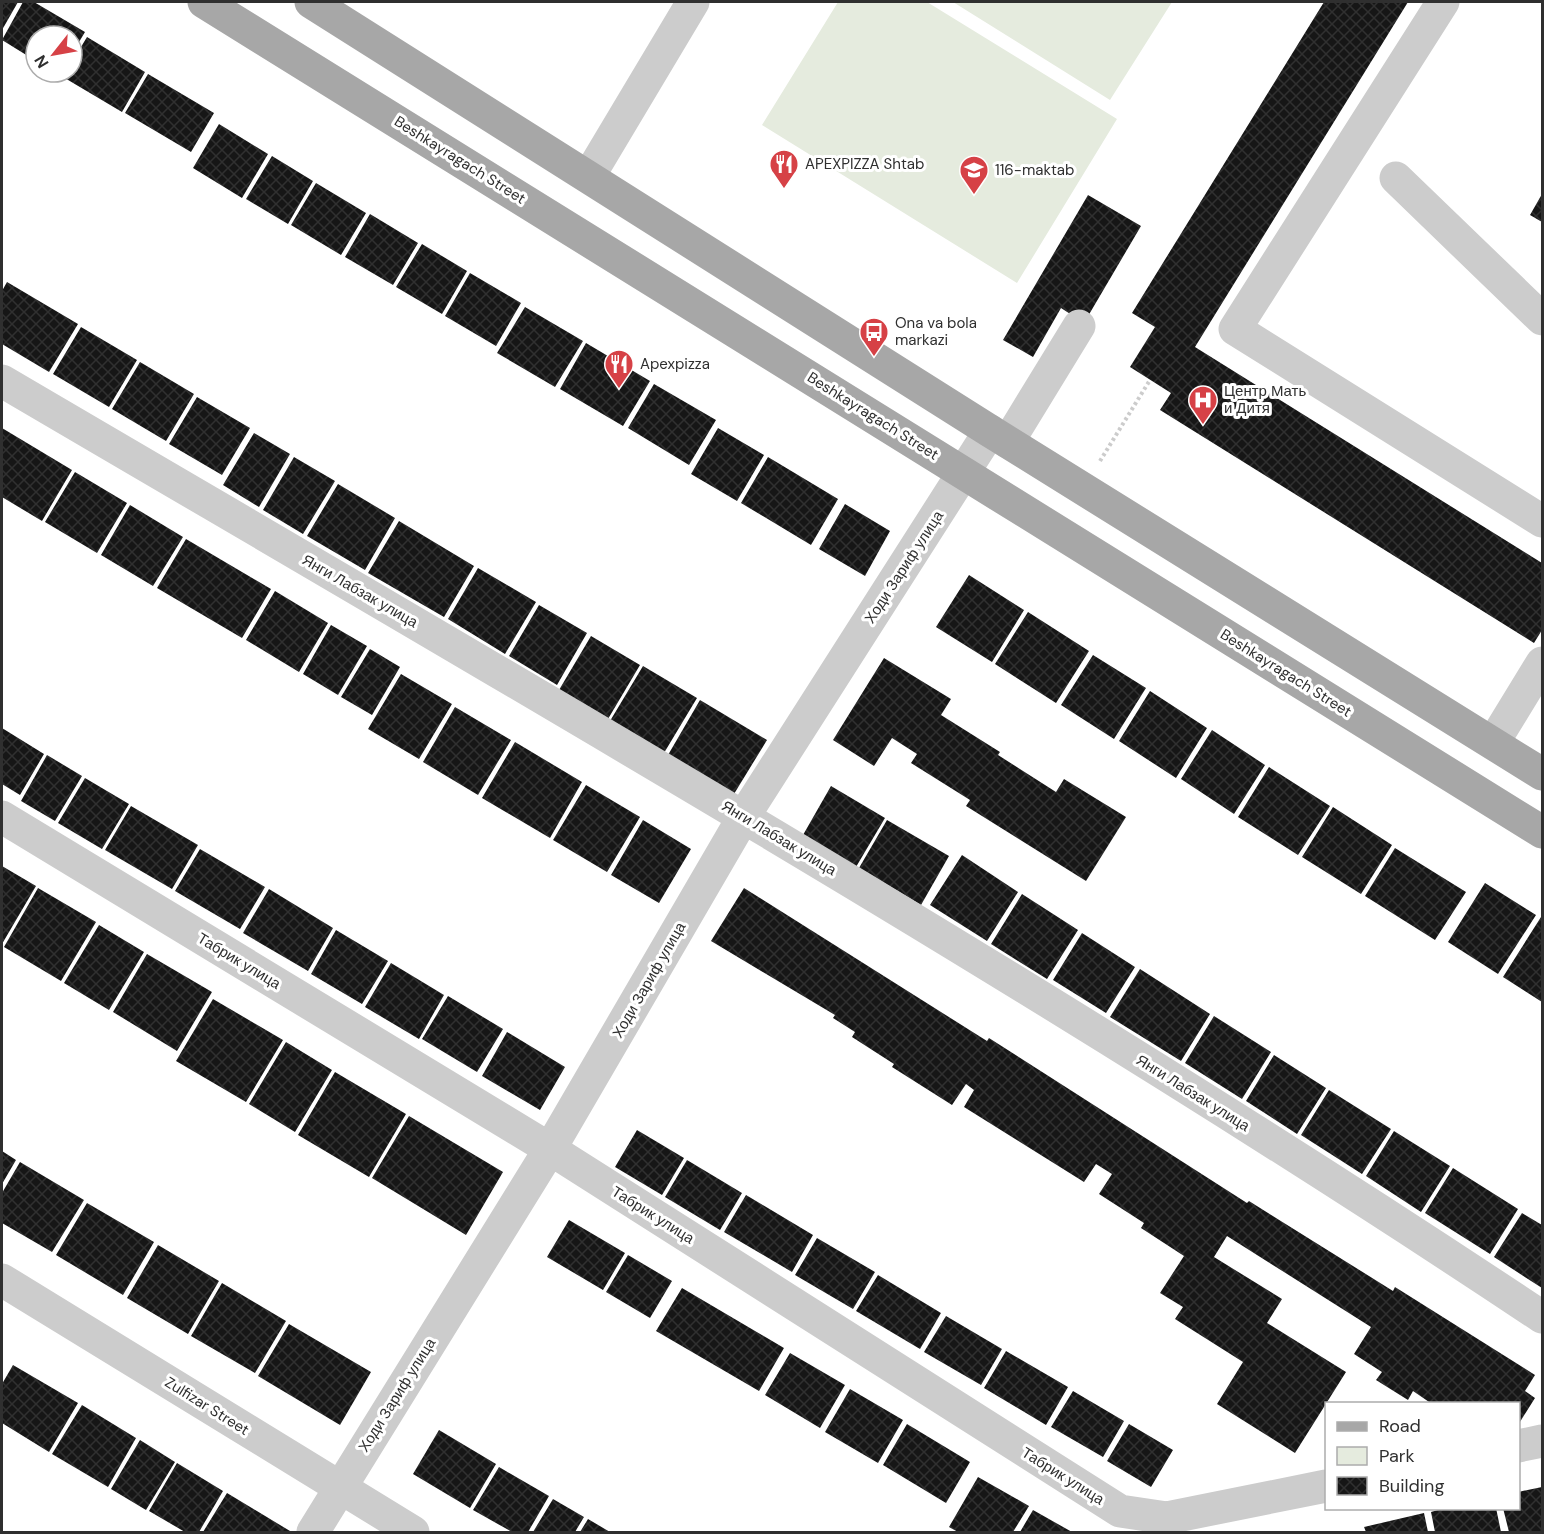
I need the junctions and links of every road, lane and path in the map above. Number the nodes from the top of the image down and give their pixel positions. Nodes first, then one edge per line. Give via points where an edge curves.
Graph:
1 (204, 2) edge
2 (311, 2) edge
3 (693, 2) edge
4 (1443, 2) edge
5 (589, 176) junction
6 (1396, 178) dead end
7 (1542, 319) edge
8 (1079, 326) dead end
9 (1150, 380) dead end
10 (2, 381) edge
11 (999, 436) junction
12 (965, 473) junction
13 (1084, 489) junction
14 (1542, 521) edge
15 (1542, 663) edge
16 (1492, 743) junction
17 (1542, 774) edge
18 (744, 816) junction
19 (2, 817) edge
20 (1542, 832) edge
21 (550, 1149) junction
22 (2, 1280) edge
23 (1542, 1317) edge
24 (1542, 1441) edge
25 (1520, 1446) edge
26 (1325, 1485) edge
27 (340, 1487) junction
28 (313, 1533) edge
29 (413, 1533) edge

1 - 12 main road, Beshkayragach Street
2 - 5 main road
3 - 5 street
4 - 14 street via 1235,329
5 - 11 main road
6 - 7 street
8 - 11 street, Ходи Зариф улица
9 - 13 path
10 - 18 street, Янги Лабзак улица
11 - 12 street, Ходи Зариф улица
11 - 13 main road
12 - 18 street, Ходи Зариф улица
12 - 20 main road, Beshkayragach Street
13 - 16 main road
15 - 16 street
16 - 17 main road
18 - 21 street, Ходи Зариф улица
18 - 23 street, Янги Лабзак улица via 1364,1198
19 - 21 street, Табрик улица
21 - 26 street, Табрик улица via 1120,1511 1167,1518
21 - 27 street, Ходи Зариф улица
22 - 27 street, Zulfizar Street
24 - 25 street
27 - 28 street, Ходи Зариф улица
27 - 29 street, Zulfizar Street

